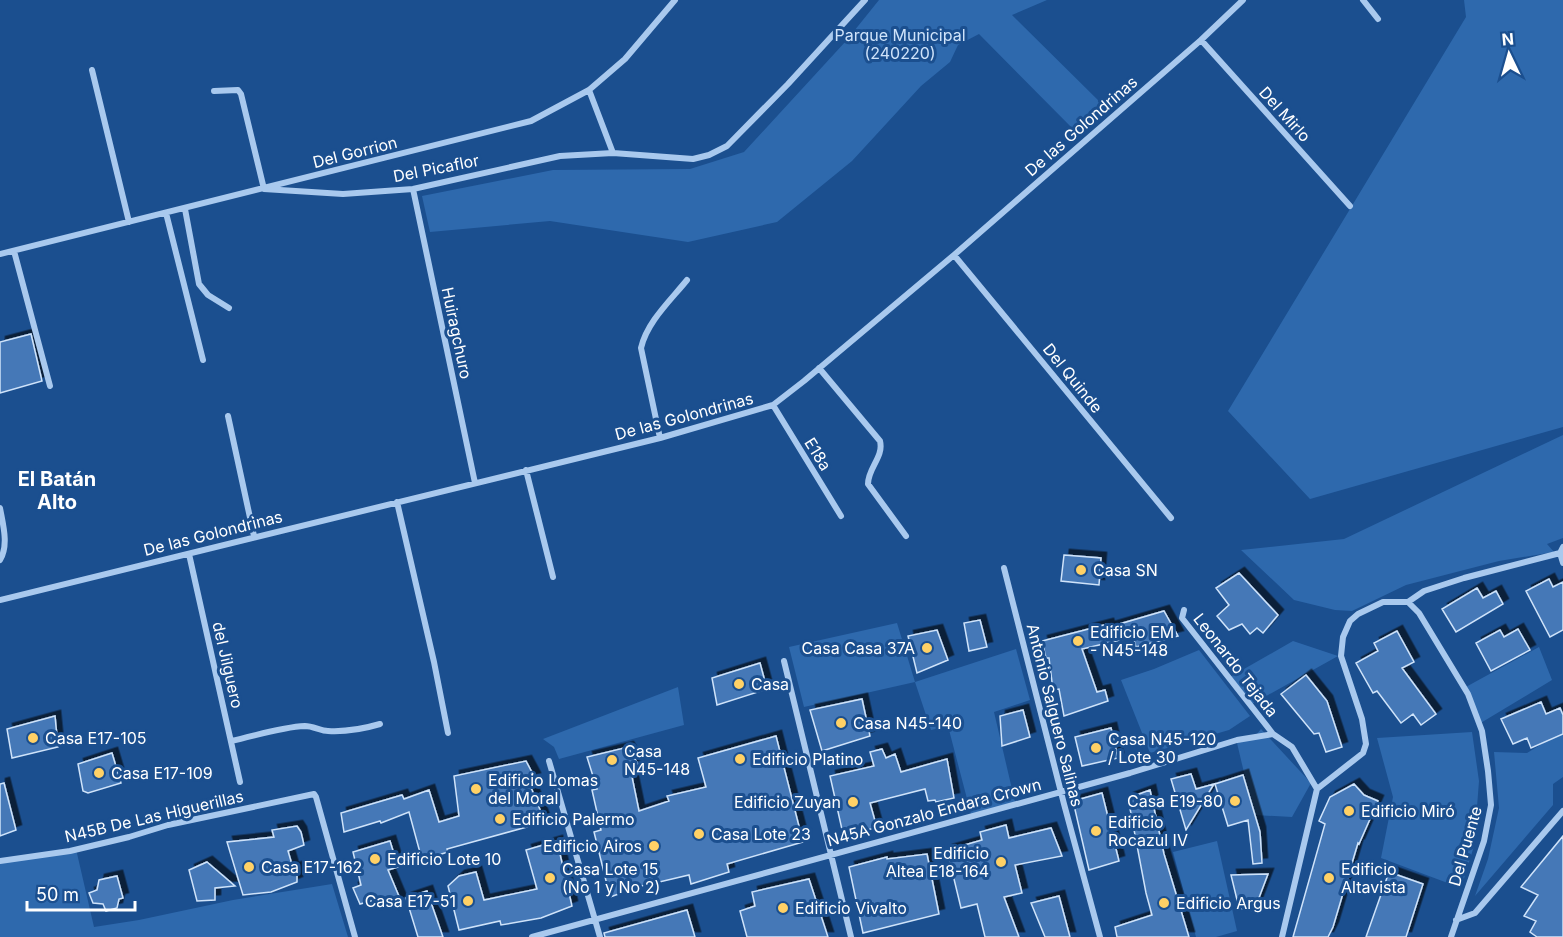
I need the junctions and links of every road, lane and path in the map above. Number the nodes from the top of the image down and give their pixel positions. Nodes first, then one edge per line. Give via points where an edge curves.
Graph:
1 (675, 0) edge
2 (865, 0) edge
3 (1243, 0) edge
4 (1363, 0) edge
5 (1378, 19) dead end
6 (1201, 40) junction
7 (92, 70) dead end
8 (589, 90) junction
9 (214, 91) dead end
10 (613, 153) junction
11 (264, 189) junction
12 (413, 189) junction
13 (1350, 206) dead end
14 (185, 209) junction
15 (166, 213) junction
16 (129, 222) junction
17 (14, 251) junction
18 (0, 254) edge
19 (954, 255) junction
20 (687, 280) dead end
21 (229, 308) dead end
22 (203, 360) dead end
23 (819, 368) junction
24 (50, 386) dead end
25 (772, 405) junction
26 (228, 416) dead end
27 (660, 438) junction
28 (526, 470) junction
29 (475, 483) junction
30 (397, 502) junction
31 (0, 508) edge
32 (841, 516) dead end
33 (1171, 518) dead end
34 (254, 536) junction
35 (906, 536) dead end
36 (1561, 550) edge
37 (189, 554) junction
38 (0, 560) edge
39 (1563, 563) edge
40 (1004, 568) dead end
41 (553, 577) dead end
42 (0, 600) edge
43 (1408, 602) junction
44 (1184, 610) dead end
45 (784, 661) dead end
46 (380, 724) dead end
47 (448, 733) dead end
48 (1273, 734) junction
49 (231, 741) junction
50 (549, 761) dead end
51 (240, 782) dead end
52 (1317, 789) junction
53 (1061, 792) junction
54 (1563, 811) edge
55 (830, 854) junction
56 (0, 861) edge
57 (596, 919) junction
58 (1456, 920) junction
59 (1281, 936) edge
60 (355, 937) edge
61 (532, 937) edge
62 (600, 937) edge
63 (851, 937) edge
64 (1100, 937) edge
65 (1451, 937) edge

1 - 8 street, Del Gorrion via 625,59
2 - 10 street, Del Picaflor via 727,146 693,159
3 - 6 street, De las Golondrinas
4 - 5 street
6 - 13 street, Del Mirlo
6 - 19 street, De las Golondrinas
7 - 16 street
8 - 10 street
8 - 11 street, Del Gorrion via 531,121
9 - 11 street via 238,90 241,94
10 - 12 street, Del Picaflor via 560,156
11 - 12 street, Del Picaflor via 343,194
11 - 14 street, Del Gorrion
12 - 29 street, Huiragchuro
14 - 15 street, Del Gorrion
14 - 21 street via 199,284
15 - 16 street, Del Gorrion
15 - 22 street
16 - 17 street, Del Gorrion
17 - 18 street, Del Gorrion
17 - 24 street
19 - 23 street, De las Golondrinas
19 - 33 street, Del Quinde
20 - 27 street via 644,335 641,348
23 - 25 street, De las Golondrinas
23 - 35 street via 880,441 880,453 868,484
25 - 27 street, De las Golondrinas
25 - 32 street, E18a
26 - 34 street
27 - 28 street, De las Golondrinas
28 - 29 street, De las Golondrinas
28 - 41 street
29 - 30 street, De las Golondrinas
30 - 34 street, De las Golondrinas
30 - 47 street
31 - 38 street via 5,552
34 - 37 street, De las Golondrinas
36 - 39 street
36 - 43 street via 1424,591
37 - 42 street, De las Golondrinas
37 - 49 street, del Jilguero
40 - 53 street, Antonio Salguero Salinas
43 - 52 street via 1383,602 1350,621 1341,656 1366,744 1363,753
43 - 58 street, Del Puente via 1419,613 1468,694 1482,731 1491,805 1484,841
44 - 48 street, Leonardo Tejada via 1182,618
45 - 55 street
46 - 49 street via 336,731 297,727
48 - 52 street, Leonardo Tejada via 1292,747
48 - 53 street, N45A Gonzalo Endara Crown via 1237,740
49 - 51 street, del Jilguero
50 - 57 street
52 - 59 street
53 - 55 street, N45A Gonzalo Endara Crown
53 - 64 street, Antonio Salguero Salinas
54 - 58 street via 1475,913
55 - 57 street, N45A Gonzalo Endara Crown
55 - 63 street
56 - 60 street, N45B De Las Higuerillas via 70,851 168,825 314,794
57 - 61 street, N45A Gonzalo Endara Crown
57 - 62 street
58 - 65 street, Del Puente

